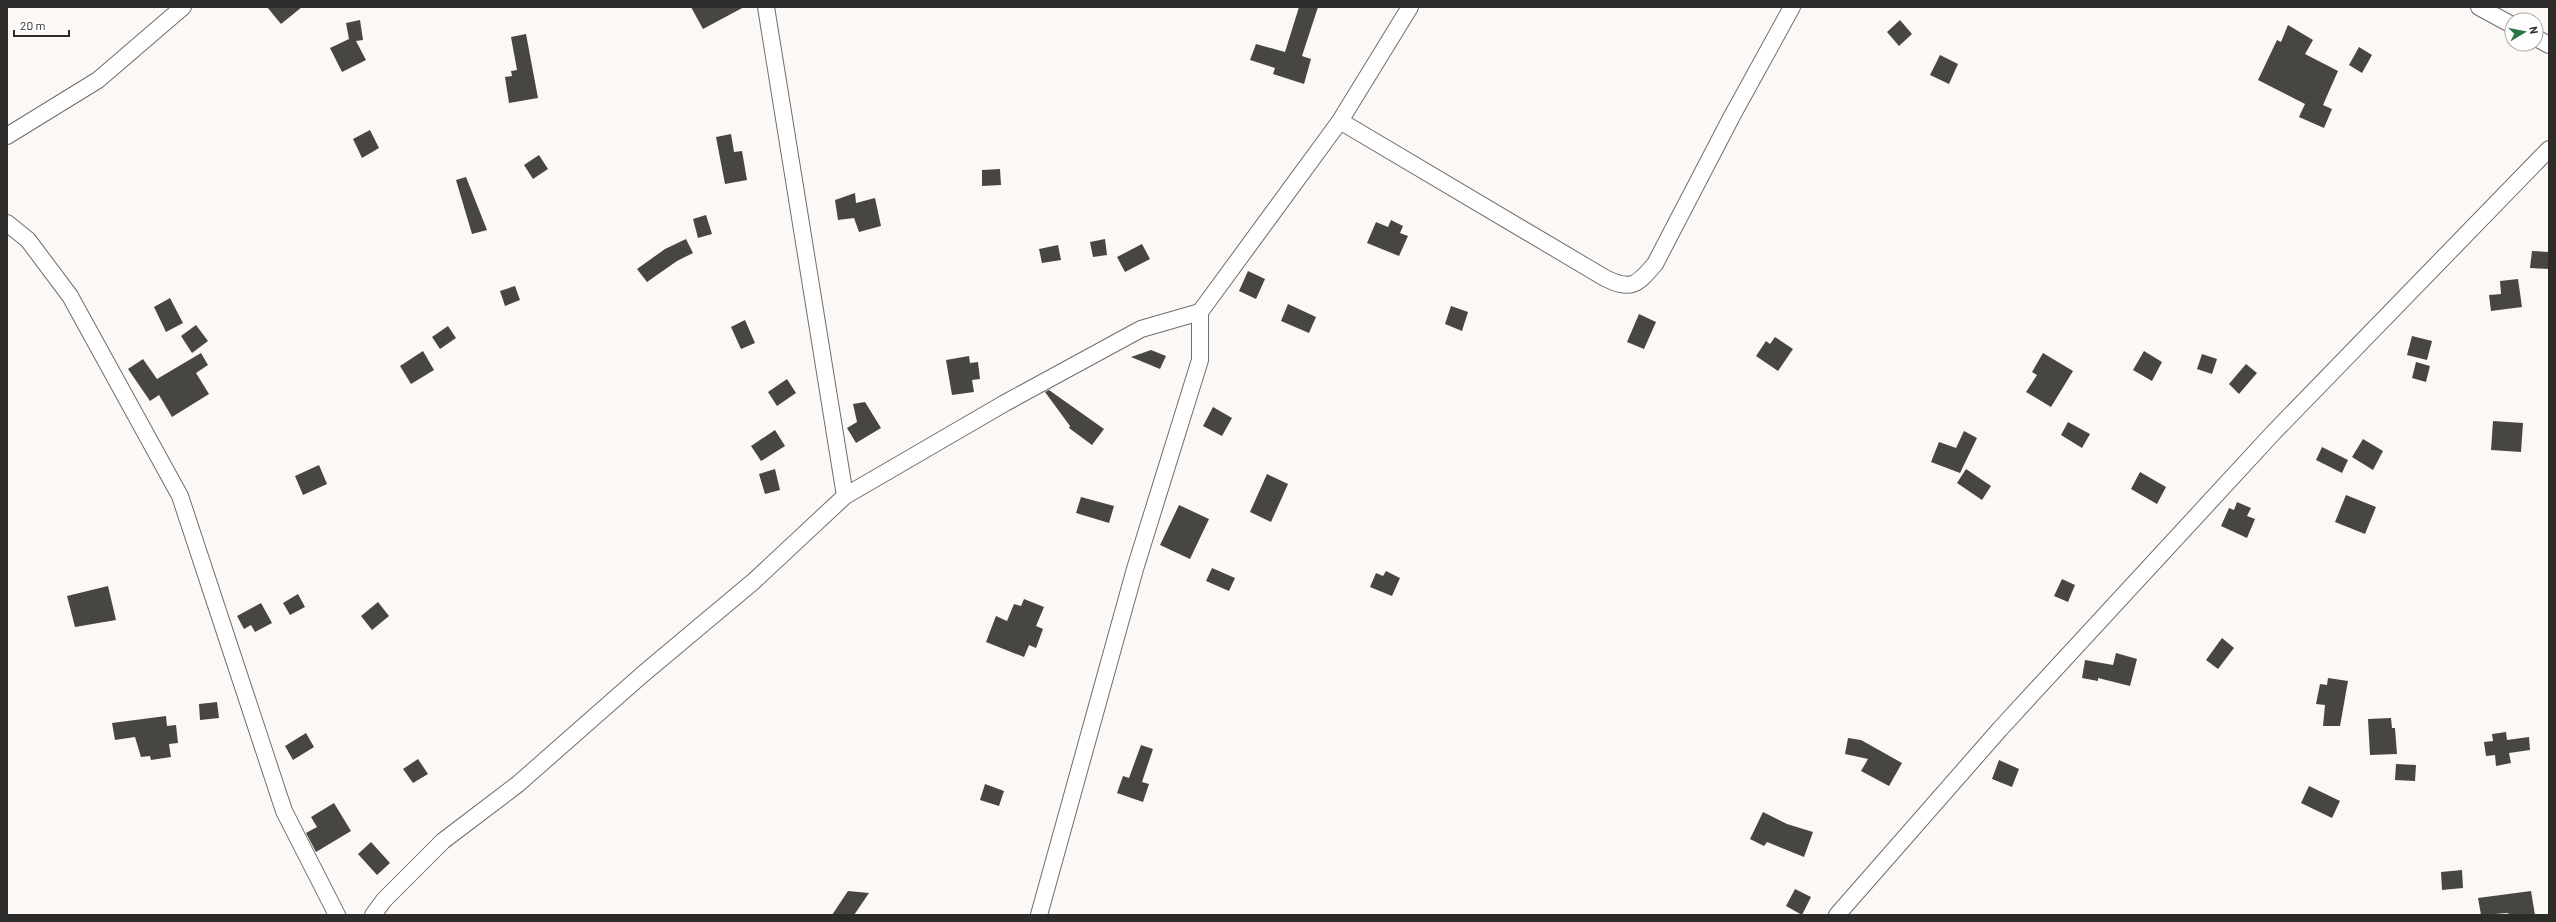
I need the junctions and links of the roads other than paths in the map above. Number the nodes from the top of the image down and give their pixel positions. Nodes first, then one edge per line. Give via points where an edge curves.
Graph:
1 (183, 7) edge
2 (766, 7) edge
3 (1410, 7) edge
4 (1792, 7) edge
5 (2479, 7) edge
6 (2504, 21) edge
7 (1340, 121) junction
8 (7, 136) edge
9 (2549, 149) edge
10 (7, 223) edge
11 (1200, 312) junction
12 (845, 496) junction
13 (337, 915) edge
14 (373, 915) edge
15 (1039, 915) edge
16 (1837, 915) edge

1 - 8 street via 98,80
2 - 12 street
3 - 7 street
4 - 7 street via 1655,264 1641,281 1629,285 1620,286 1605,278
5 - 6 street
7 - 11 street
9 - 16 street via 2268,437 2000,729
10 - 13 street via 28,240 70,296 180,496 284,811
11 - 12 street via 1141,330 1005,403
11 - 15 street via 1200,360 1135,569
12 - 14 street via 754,581 518,784 443,841 384,900

